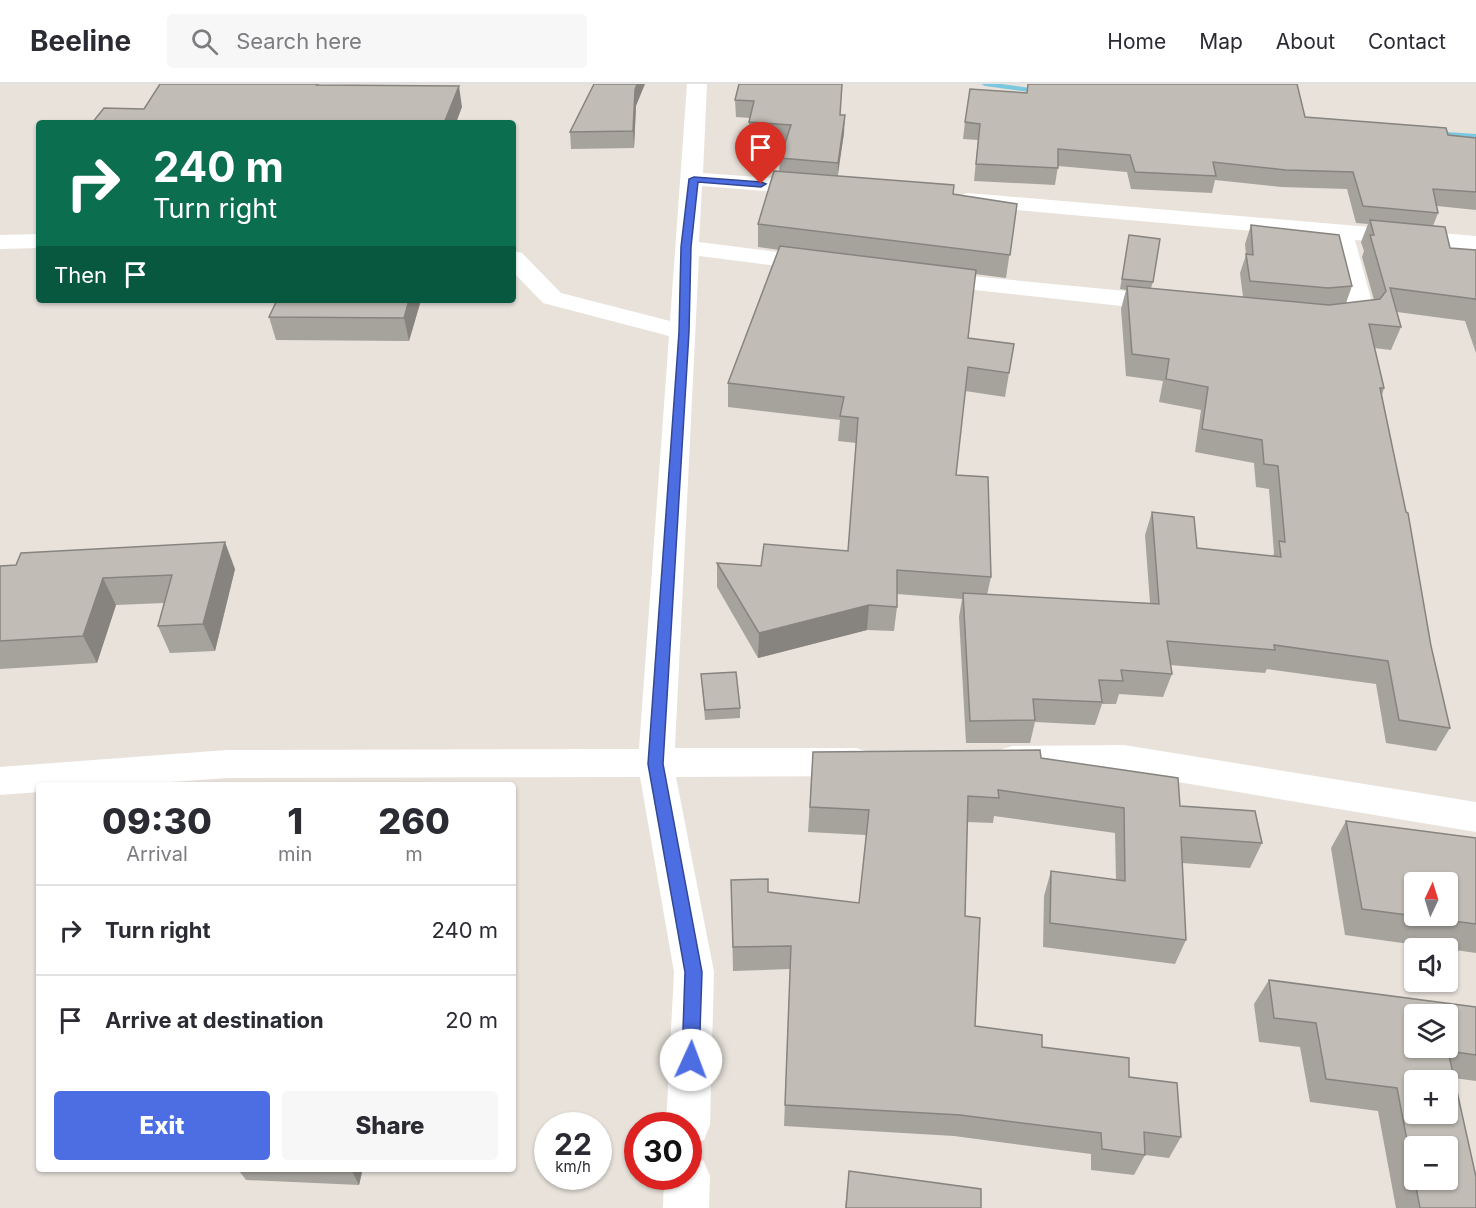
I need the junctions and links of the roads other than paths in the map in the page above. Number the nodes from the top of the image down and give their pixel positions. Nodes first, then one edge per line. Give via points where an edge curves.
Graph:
1 (697, 84) edge
2 (694, 179) junction
3 (833, 190) edge
4 (950, 198) edge
5 (1341, 230) junction
6 (36, 241) edge
7 (0, 242) edge
8 (1476, 243) edge
9 (686, 247) junction
10 (516, 260) edge
11 (838, 267) edge
12 (909, 276) edge
13 (1191, 305) edge
14 (1310, 316) edge
15 (684, 332) junction
16 (983, 761) edge
17 (890, 762) edge
18 (656, 764) junction
19 (0, 781) edge
20 (1476, 817) edge
21 (689, 1112) edge
22 (687, 1190) edge
23 (686, 1208) edge

1 - 2 street
2 - 3 street
2 - 9 street
4 - 5 street
5 - 8 street
5 - 14 street via 1362,314
6 - 7 street
9 - 11 street
9 - 15 street
10 - 15 street via 536,288 552,298
12 - 13 street
15 - 18 street
16 - 20 street via 1124,759
17 - 18 street
18 - 19 street via 227,764
18 - 21 street via 694,972
22 - 23 street

